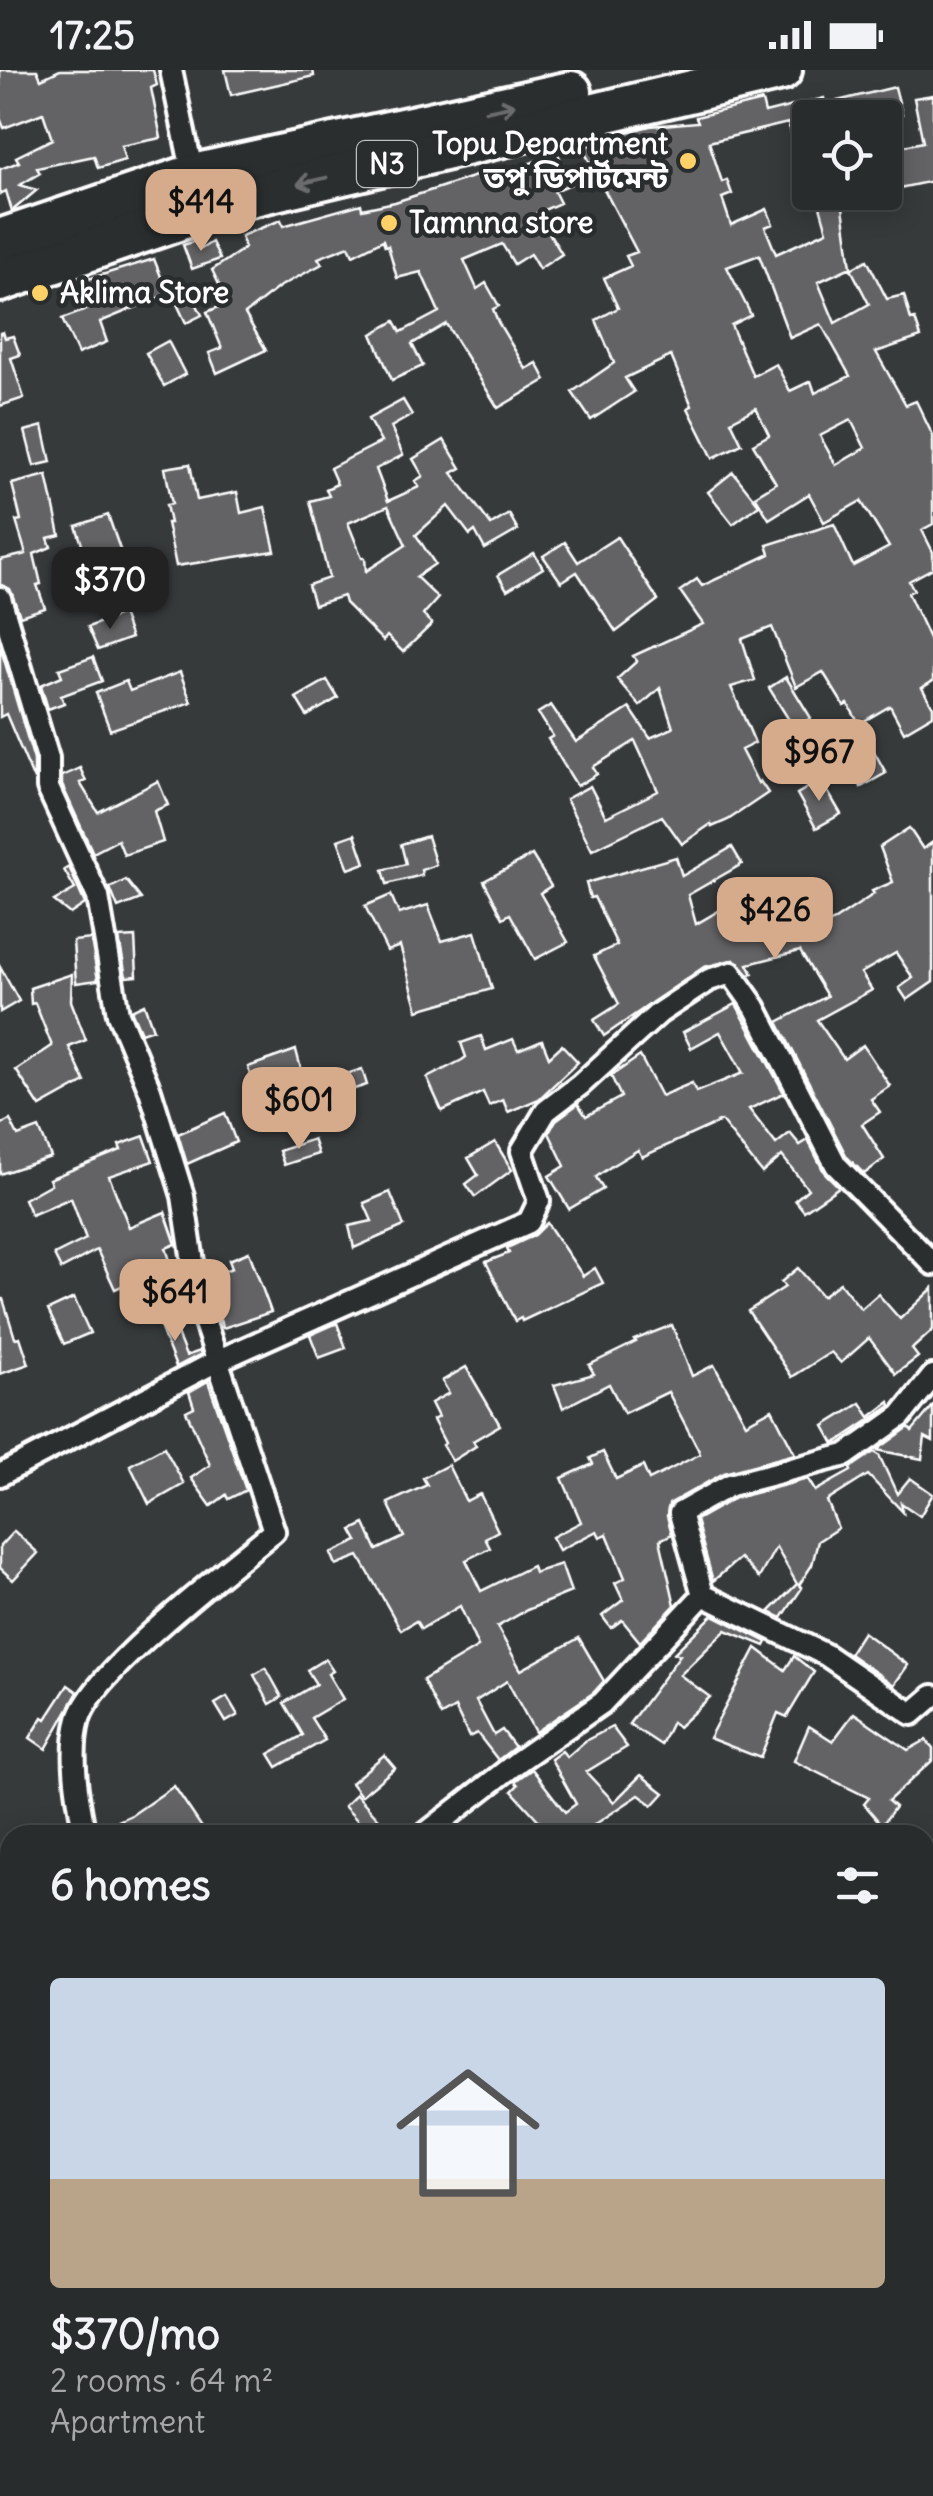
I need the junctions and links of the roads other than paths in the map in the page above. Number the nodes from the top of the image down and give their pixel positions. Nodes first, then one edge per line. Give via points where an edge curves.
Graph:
1 (170, 70) edge
2 (672, 70) edge
3 (781, 70) edge
4 (730, 78) edge
5 (193, 175) junction
6 (0, 240) edge
7 (0, 281) edge
8 (0, 598) edge
9 (933, 1264) edge
10 (219, 1360) junction
11 (933, 1376) edge
12 (0, 1475) edge
13 (703, 1594) junction
14 (933, 1696) edge
15 (85, 1825) edge
16 (437, 1825) edge

1 - 5 street
5 -> 2 highway, N3
3 - 4 highway, N3
4 -> 7 highway, N3 via 241,198
5 - 6 highway, N3
8 - 10 street via 48,758 48,788 98,897 118,1014 183,1196 200,1308
9 - 10 street via 836,1164 755,1006 731,973 659,1013 546,1111 522,1151 540,1201 530,1222
10 - 12 street
10 - 15 street via 274,1531 150,1635 80,1716 74,1747
11 - 13 street via 901,1416 846,1454 730,1485 680,1514
13 - 14 street via 826,1655 912,1714
13 - 16 street via 602,1703

